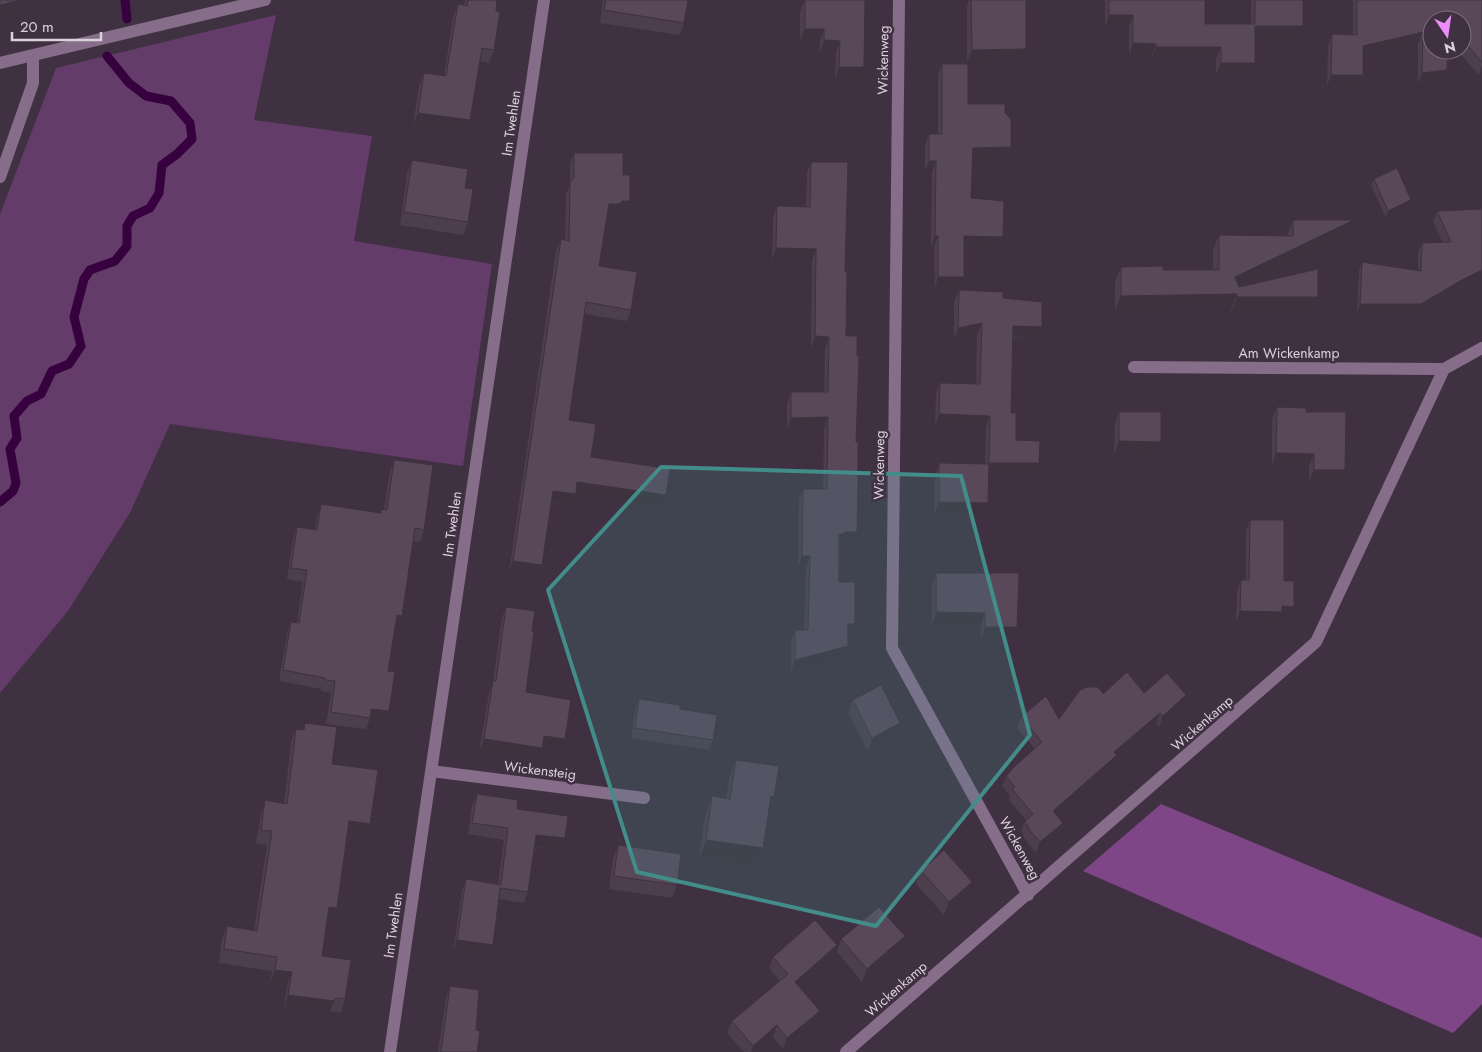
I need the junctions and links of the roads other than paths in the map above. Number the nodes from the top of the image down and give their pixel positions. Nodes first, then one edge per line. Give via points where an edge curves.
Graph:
1 (265, 0) edge
2 (544, 0) edge
3 (899, 0) edge
4 (33, 55) junction
5 (0, 63) edge
6 (0, 177) edge
7 (1482, 348) edge
8 (1134, 367) dead end
9 (1444, 369) junction
10 (432, 771) junction
11 (644, 798) dead end
12 (1028, 895) junction
13 (390, 1052) edge
14 (846, 1052) edge

1 - 4 street
2 - 10 street, Im Twehlen
3 - 12 street, Wickenweg via 892,648
4 - 5 street
4 - 6 street via 33,83
7 - 9 street
8 - 9 street, Am Wickenkamp
9 - 12 street, Wickenkamp via 1316,642
10 - 11 street, Wickensteig
10 - 13 street, Im Twehlen
12 - 14 street, Wickenkamp

